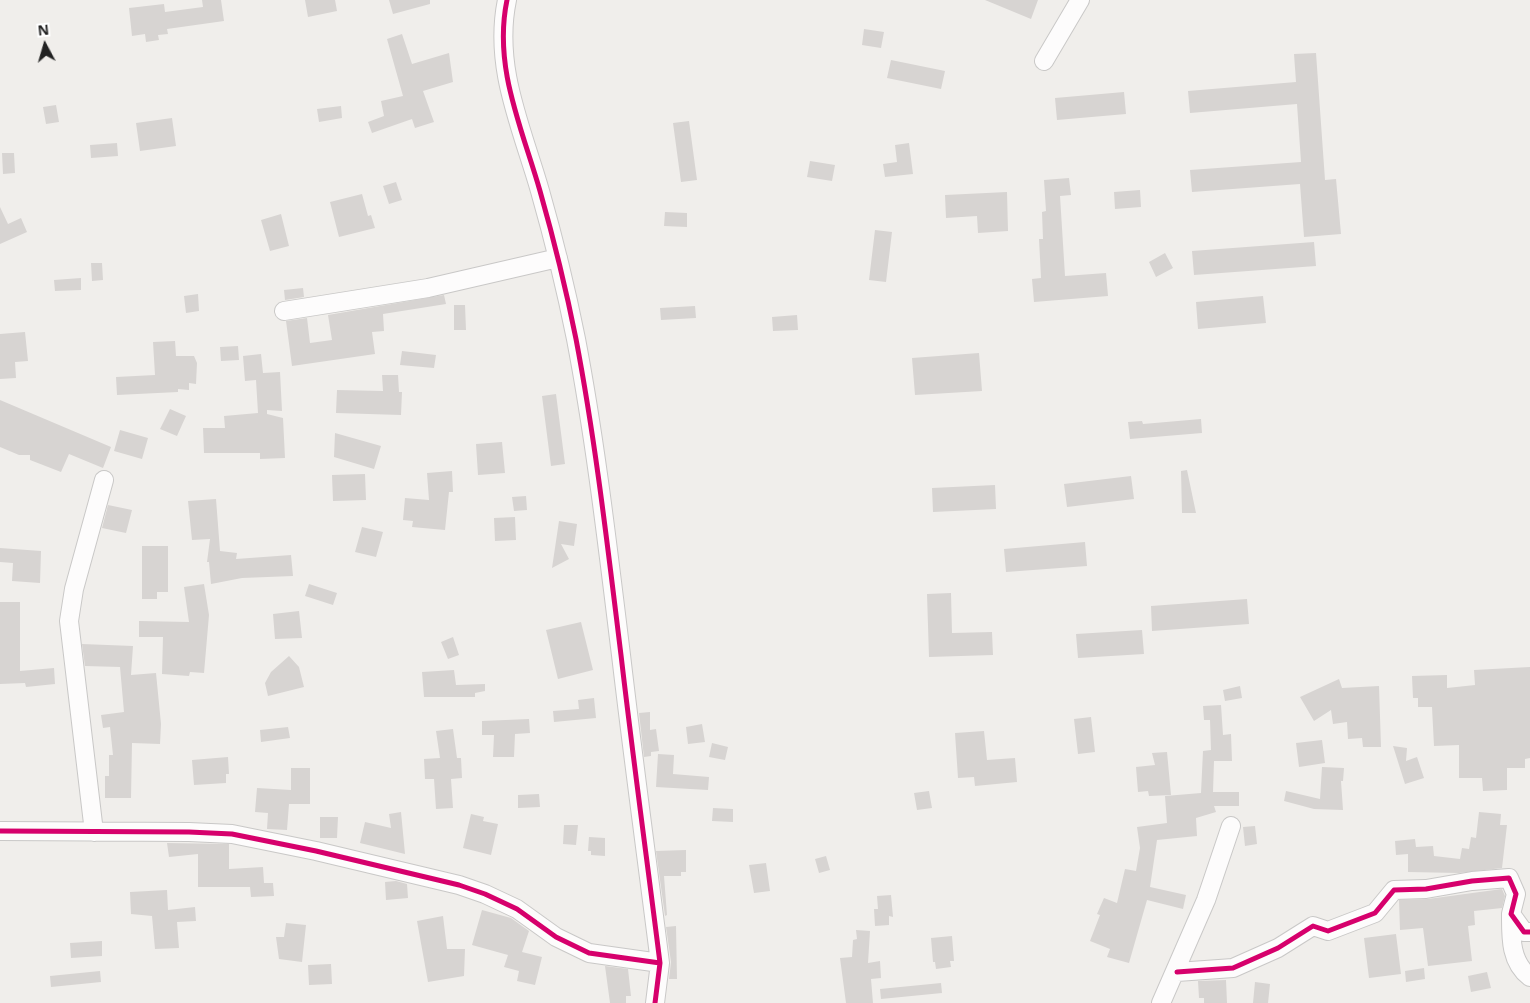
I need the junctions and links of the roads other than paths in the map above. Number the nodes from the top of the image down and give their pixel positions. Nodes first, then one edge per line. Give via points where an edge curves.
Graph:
1 (508, 0) edge
2 (1080, 0) edge
3 (1044, 61) dead end
4 (558, 258) junction
5 (284, 311) dead end
6 (104, 480) dead end
7 (1231, 826) dead end
8 (0, 831) edge
9 (94, 832) junction
10 (1511, 914) junction
11 (1530, 932) edge
12 (660, 963) junction
13 (1176, 972) junction
14 (1530, 978) edge
15 (655, 1003) edge
16 (1161, 1003) edge

1 - 4 street via 503,22 504,60 511,101
2 - 3 street
4 - 5 street via 428,288
4 - 12 street via 576,340 602,503
6 - 9 street via 74,590 70,622
7 - 13 street via 1206,900
8 - 9 street
9 - 12 street via 232,834 316,851 460,885 485,894 517,910 556,938 589,953
10 - 11 street via 1524,932
10 - 13 street via 1516,894 1509,878 1394,890 1375,913 1328,931 1313,926 1278,948 1233,968
10 - 14 street via 1512,950
12 - 15 street
13 - 16 street

